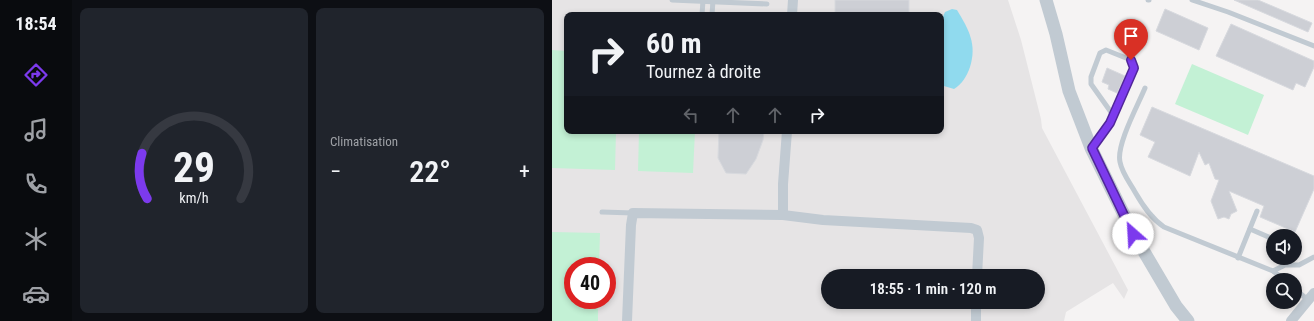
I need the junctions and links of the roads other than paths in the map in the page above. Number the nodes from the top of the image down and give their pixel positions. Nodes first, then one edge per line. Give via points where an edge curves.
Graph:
1 (672, 0) edge
2 (793, 0) edge
3 (1046, 0) edge
4 (1192, 0) edge
5 (703, 1) edge
6 (713, 1) edge
7 (767, 4) dead end
8 (702, 12) edge
9 (712, 12) edge
10 (792, 12) edge
11 (1314, 46) edge
12 (1145, 88) dead end
13 (1113, 115) junction
14 (787, 134) edge
15 (1092, 148) junction
16 (1257, 211) dead end
17 (602, 212) dead end
18 (633, 213) junction
19 (783, 215) junction
20 (1250, 229) junction
21 (1266, 236) edge
22 (1314, 257) edge
23 (1238, 258) junction
24 (977, 269) edge
25 (1273, 271) junction
26 (1276, 273) edge
27 (1311, 296) edge
28 (976, 309) edge
29 (627, 321) edge
30 (976, 321) edge
31 (1188, 321) edge
32 (1291, 321) edge

1 - 5 lane
2 - 10 street
3 - 15 street via 1069,91
4 - 11 lane
5 - 6 lane
5 - 8 lane
6 - 7 lane
6 - 9 lane
12 - 23 lane via 1119,153 1125,175 1145,209 1157,223
13 - 13 lane via 1134,68 1131,60 1106,50 1100,53 1091,84
13 - 15 lane
14 - 19 street
15 - 31 street via 1133,234 1176,306
16 - 20 lane
17 - 18 lane
18 - 19 street
18 - 29 street
19 - 24 street via 823,220 971,228 977,230 979,238
20 - 21 lane
20 - 23 lane
22 - 25 lane via 1299,265 1285,264
23 - 25 lane
25 - 26 lane
27 - 32 street
28 - 30 street

